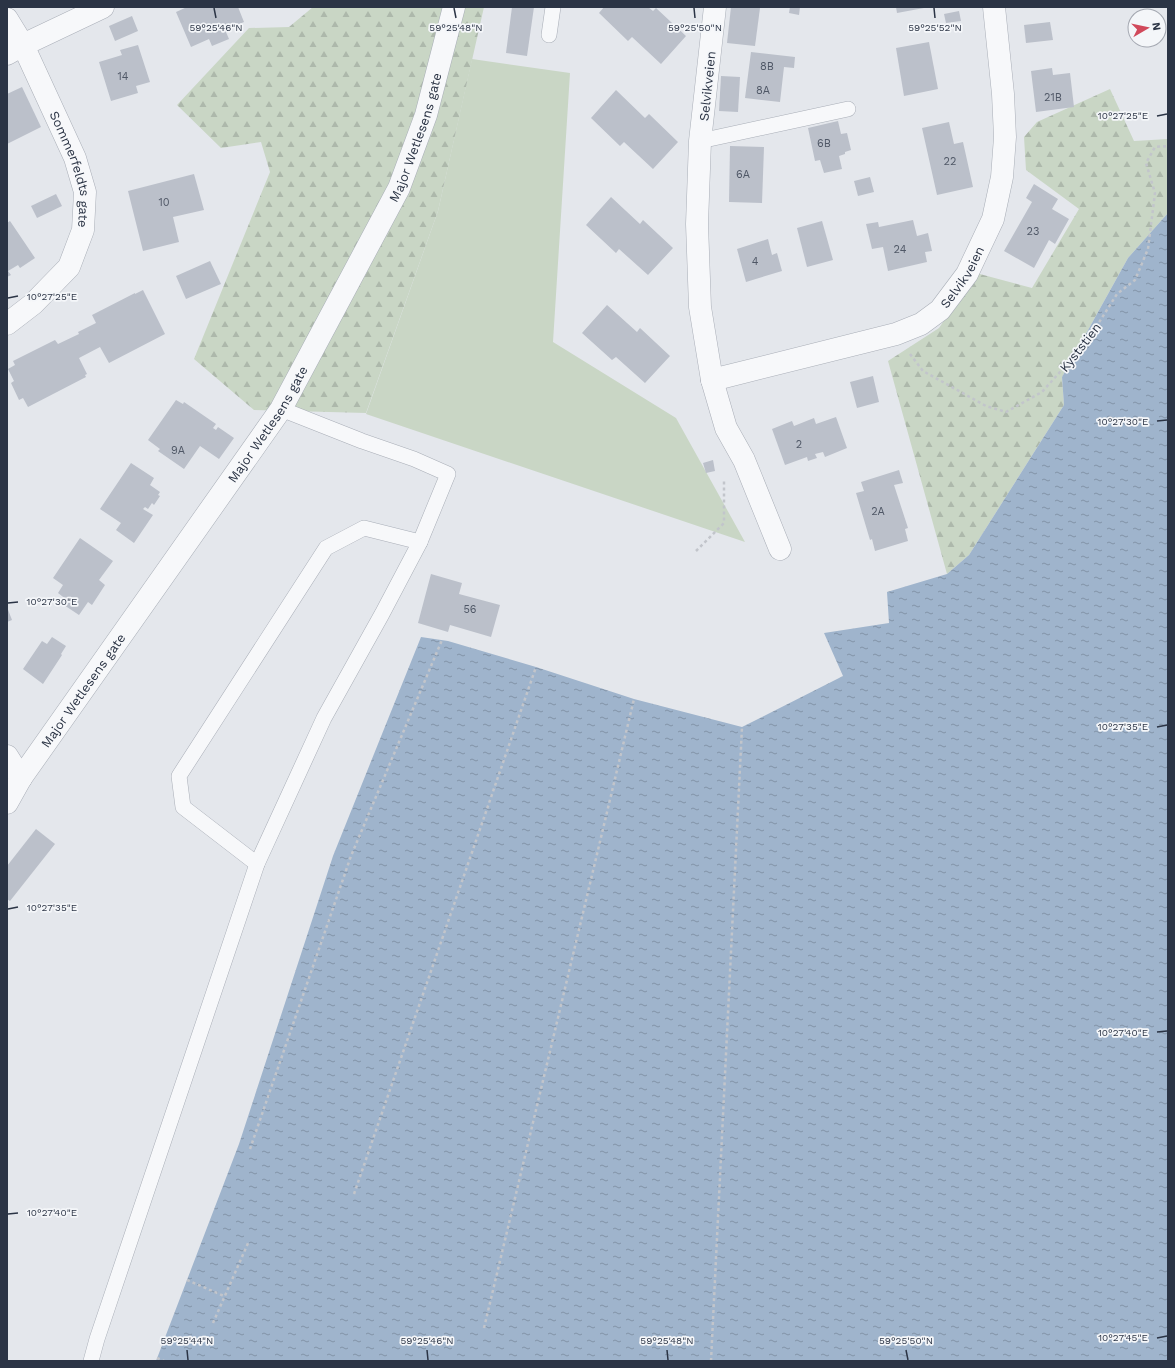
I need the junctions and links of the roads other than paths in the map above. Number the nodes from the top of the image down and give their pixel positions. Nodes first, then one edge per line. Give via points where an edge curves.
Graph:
1 (103, 7) edge
2 (454, 7) edge
3 (553, 7) edge
4 (715, 7) edge
5 (994, 7) edge
6 (7, 19) edge
7 (549, 35) dead end
8 (15, 50) edge
9 (848, 109) dead end
10 (700, 141) junction
11 (7, 324) edge
12 (712, 380) junction
13 (280, 409) junction
14 (420, 542) junction
15 (780, 549) dead end
16 (7, 756) edge
17 (21, 778) junction
18 (7, 803) edge
19 (257, 864) junction
20 (91, 1361) edge

1 - 8 street
2 - 13 street, Major Wetlesens gate via 426,115 399,188
3 - 7 lane
4 - 10 street, Selvikveien
5 - 12 street, Selvikveien via 1006,137 1002,177 993,219 967,274 940,310 921,324 896,334
6 - 8 street, Sommerfeldts gate
8 - 11 street, Sommerfeldts gate via 74,158 85,192 83,230 69,267 33,304
9 - 10 lane, Selvikveien
10 - 12 street, Selvikveien via 697,224 700,307
12 - 15 street, Selvikveien via 726,428 744,460
13 - 14 lane via 448,474
13 - 17 street, Major Wetlesens gate
14 - 19 lane via 324,718
14 - 19 lane via 364,528 326,548 179,776 183,807
16 - 17 street
17 - 18 street, Major Wetlesens gate
19 - 20 lane

